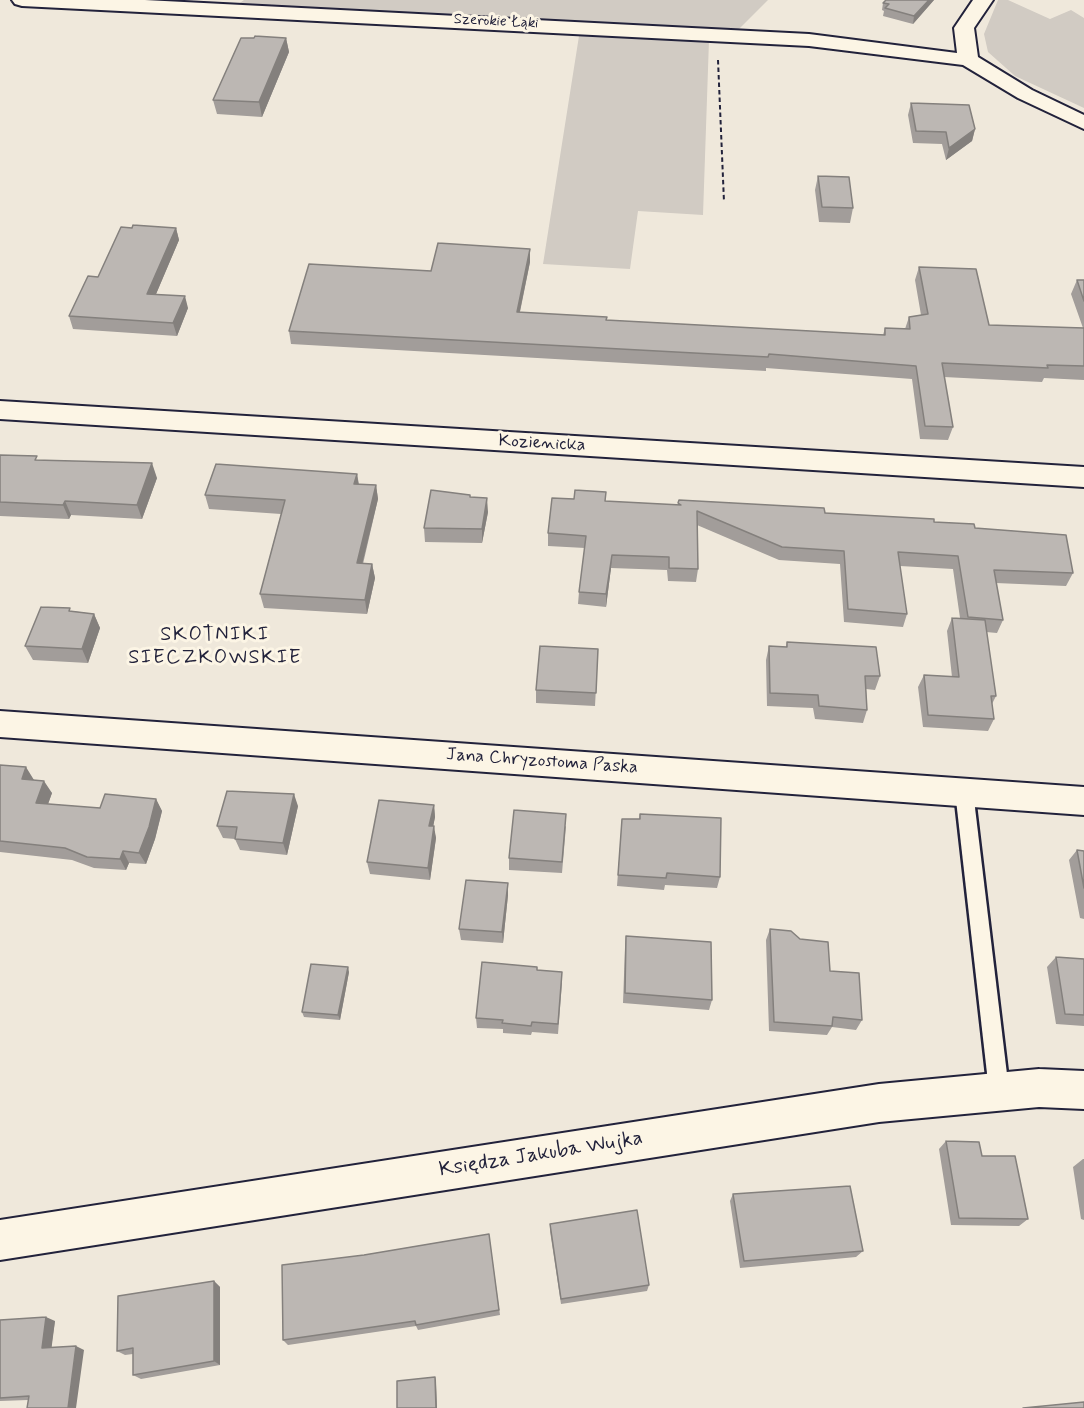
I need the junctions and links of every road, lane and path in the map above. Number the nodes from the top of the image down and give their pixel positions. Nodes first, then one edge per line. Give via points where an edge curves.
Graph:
1 (22, 0) edge
2 (983, 0) edge
3 (718, 35) junction
4 (968, 60) junction
5 (1084, 123) edge
6 (724, 202) dead end
7 (0, 410) edge
8 (1084, 477) edge
9 (0, 724) edge
10 (964, 792) junction
11 (1084, 801) edge
12 (1084, 1090) edge
13 (999, 1091) junction
14 (0, 1240) edge

1 - 3 street, Szerokie Łąki
2 - 4 street via 964,28
3 - 4 street, Szerokie Łąki via 809,40
3 - 6 path
4 - 5 street
7 - 8 street, Kozienicka
9 - 10 street, Jana Chryzostoma Paska
10 - 11 street, Jana Chryzostoma Paska
10 - 13 lane
12 - 13 street, Księdza Jakuba Wujka
13 - 14 street, Księdza Jakuba Wujka via 879,1103

